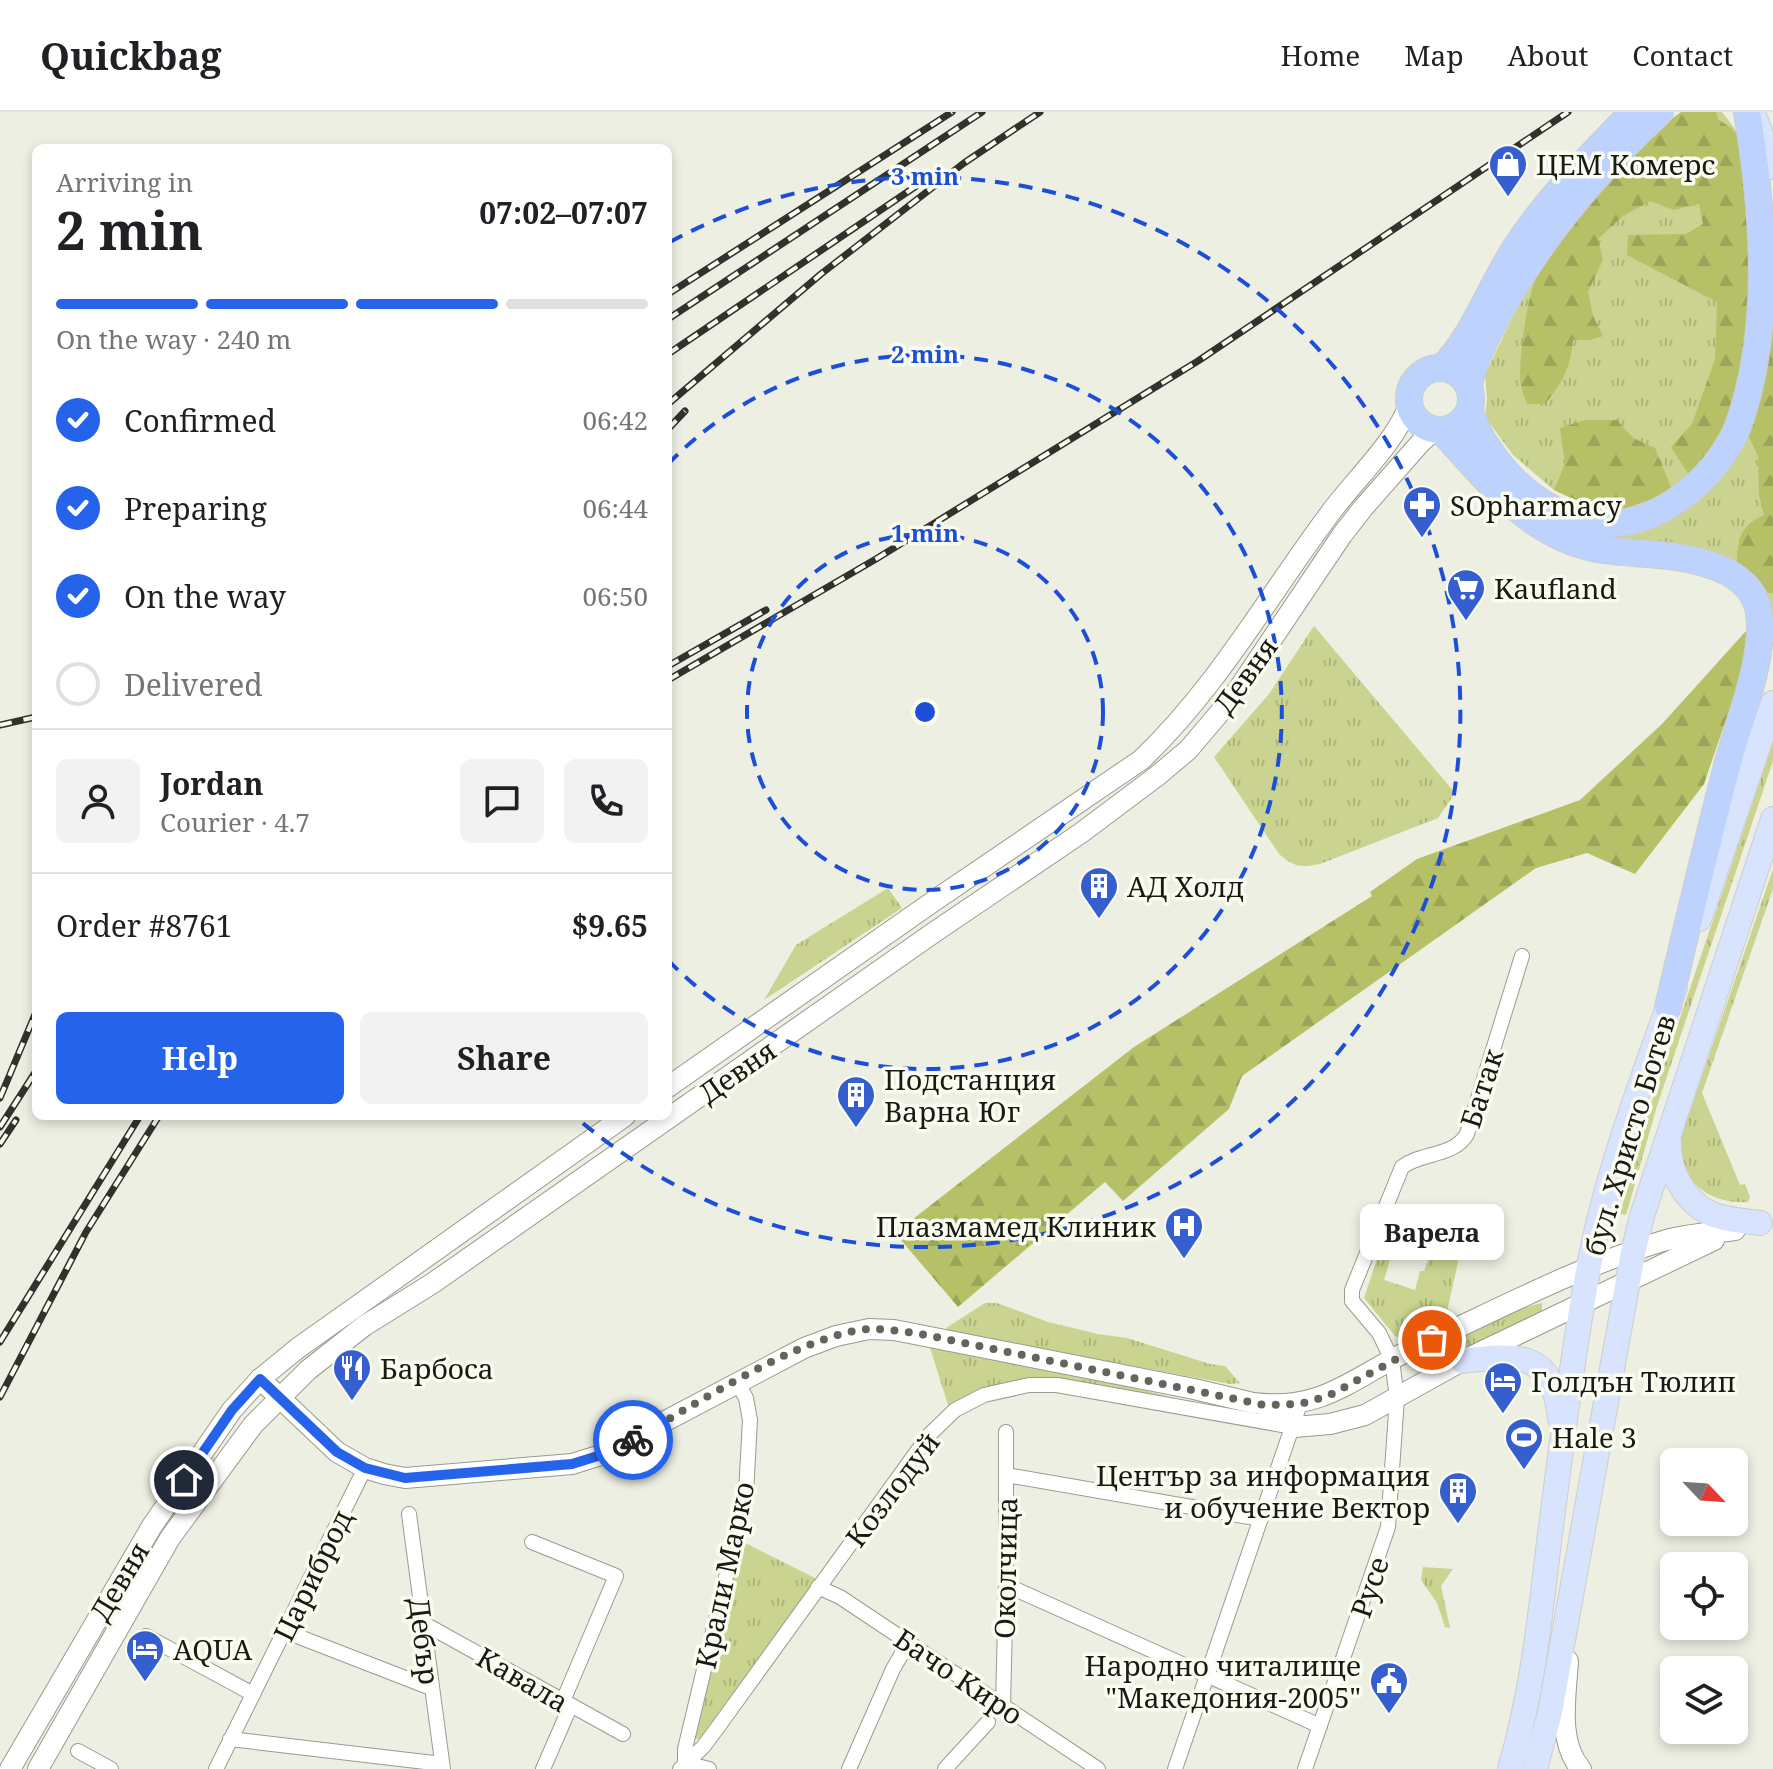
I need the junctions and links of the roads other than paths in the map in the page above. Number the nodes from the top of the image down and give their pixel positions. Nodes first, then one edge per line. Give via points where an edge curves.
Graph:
1 (1633, 112) edge
2 (1660, 112) edge
3 (1750, 112) edge
4 (1773, 167) edge
5 (1442, 368) junction
6 (1469, 399) junction
7 (1409, 404) junction
8 (1438, 430) junction
9 (1773, 703) edge
10 (1773, 819) edge
11 (1522, 956) dead end
12 (1668, 1007) junction
13 (672, 1084) edge
14 (672, 1116) edge
15 (619, 1120) edge
16 (666, 1120) edge
17 (1669, 1135) junction
18 (1767, 1220) edge
19 (1735, 1230) junction
20 (1633, 1253) junction
21 (1589, 1267) junction
22 (1626, 1282) junction
23 (1584, 1304) junction
24 (1392, 1360) junction
25 (1462, 1361) junction
26 (260, 1379) junction
27 (737, 1382) junction
28 (279, 1398) junction
29 (1397, 1398) junction
30 (1300, 1404) junction
31 (1264, 1405) junction
32 (1294, 1427) junction
33 (1006, 1432) dead end
34 (1562, 1445) junction
35 (365, 1468) junction
36 (1006, 1475) junction
37 (409, 1514) dead end
38 (1261, 1519) junction
39 (532, 1542) dead end
40 (1006, 1585) junction
41 (818, 1587) junction
42 (1570, 1606) junction
43 (423, 1623) junction
44 (284, 1631) junction
45 (146, 1636) dead end
46 (908, 1643) junction
47 (1207, 1674) junction
48 (431, 1688) junction
49 (253, 1694) junction
50 (566, 1704) junction
51 (1003, 1705) junction
52 (988, 1722) dead end
53 (1320, 1726) junction
54 (623, 1734) dead end
55 (230, 1739) junction
56 (78, 1751) dead end
57 (1577, 1764) edge
58 (442, 1767) edge
59 (683, 1767) edge
60 (10, 1769) edge
61 (38, 1769) edge
62 (111, 1769) edge
63 (216, 1769) edge
64 (543, 1769) edge
65 (709, 1769) edge
66 (849, 1769) edge
67 (945, 1769) edge
68 (1098, 1769) edge
69 (1175, 1769) edge
70 (1305, 1769) edge
71 (1510, 1769) edge
72 (1535, 1769) edge

1 - 5 highway via 1519,242
2 - 6 highway via 1575,203 1531,260 1481,348 1471,373
3 - 4 main road
3 - 6 highway via 1764,253 1761,323 1745,408 1726,448 1701,480 1646,515 1595,523 1576,518 1534,497 1508,474 1476,431
5 - 6 highway via 1460,374
5 - 7 highway via 1419,377
6 - 8 highway via 1457,426
7 - 8 highway via 1419,422
7 - 13 main road, Девня via 1402,422 1331,511 1218,673 1141,760
8 - 12 highway via 1503,499 1540,527 1581,545 1714,566 1739,578 1758,606 1756,662
8 - 14 main road, Девня via 1342,535 1233,697 1188,750 1081,833
9 - 12 main road, бул. Христо Ботев
10 - 17 main road, бул. Христо Ботев
11 - 24 street, Батак via 1465,1140 1402,1167 1352,1290 1352,1301 1379,1333
12 - 21 main road, бул. Христо Ботев via 1611,1177
15 - 26 main road, Девня
16 - 28 main road, Девня via 364,1326
17 - 18 main road via 1670,1167 1695,1203 1727,1219
17 - 20 main road, бул. Христо Ботев
18 - 19 main road
19 - 20 main road via 1664,1241
19 - 22 main road
20 - 21 main road
20 - 22 main road, бул. Христо Ботев
21 - 23 main road, бул. Христо Ботев
21 - 24 main road
22 - 23 main road
22 - 42 main road, бул. Христо Ботев
23 - 25 main road
23 - 34 main road, бул. Христо Ботев
24 - 29 street, Батак
24 - 30 main road via 1328,1396
25 - 29 main road
25 - 34 main road via 1505,1355 1543,1370 1557,1394
26 - 28 main road
26 - 60 main road, Девня via 232,1410 152,1526
27 - 31 main road via 836,1336 894,1330
27 - 35 main road via 625,1444 572,1464 405,1478
27 - 59 street, Крали Марко via 750,1420 746,1493
28 - 35 main road via 337,1452
28 - 61 main road, Девня via 170,1538
29 - 32 main road via 1365,1415
29 - 53 street, Русе via 1388,1527
30 - 31 main road
30 - 32 street
31 - 32 main road
32 - 38 street
32 - 41 street, Козлодуй via 1057,1385 984,1395 955,1410 929,1435
33 - 36 street, Околчица
34 - 71 main road, бул. Христо Ботев via 1528,1703
35 - 44 street, Цариброд
36 - 38 street
36 - 40 street, Околчица
37 - 43 street, Дебър
38 - 47 street
39 - 50 street via 616,1576
40 - 47 street
40 - 51 street, Околчица
41 - 46 street, Бачо Киро
41 - 59 street, Козлодуй
42 - 57 main road via 1566,1717
42 - 72 main road, бул. Христо Ботев
43 - 48 street, Дебър
43 - 50 street, Кавала
44 - 48 street
44 - 49 street, Цариброд
45 - 49 street
46 - 51 street, Бачо Киро
46 - 66 street
47 - 53 street
47 - 69 street
48 - 58 street, Дебър
49 - 55 street, Цариброд
50 - 54 street, Кавала
50 - 64 street
51 - 68 street, Бачо Киро
52 - 67 street
53 - 70 street, Русе
55 - 58 street
55 - 63 street, Цариброд
56 - 62 street
59 - 65 street

